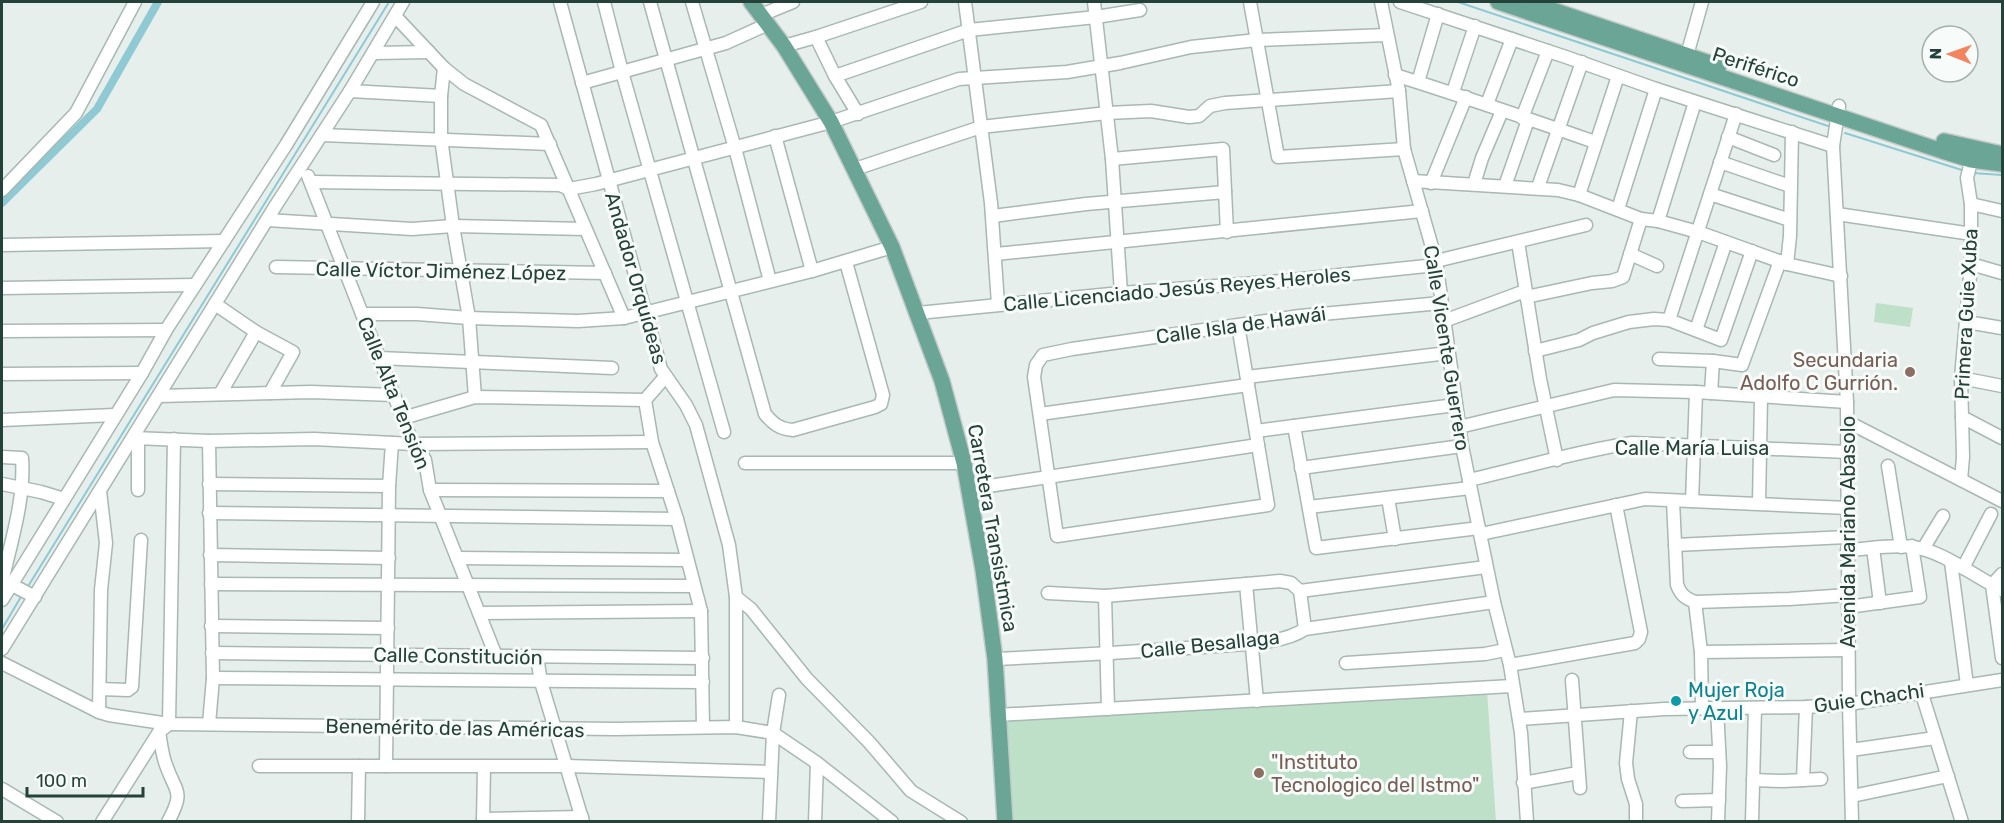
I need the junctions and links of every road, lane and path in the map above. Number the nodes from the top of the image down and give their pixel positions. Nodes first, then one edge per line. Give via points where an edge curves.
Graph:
1 (135, 2) edge
2 (373, 2) edge
3 (403, 2) edge
4 (560, 2) edge
5 (604, 2) edge
6 (650, 2) edge
7 (692, 2) edge
8 (751, 2) edge
9 (794, 2) edge
10 (921, 2) edge
11 (965, 2) edge
12 (1094, 2) edge
13 (1250, 2) edge
14 (1381, 2) edge
15 (1400, 2) edge
16 (1498, 2) edge
17 (1529, 2) edge
18 (1702, 2) edge
19 (1548, 4) edge
20 (1140, 10) dead end
21 (1438, 14) junction
22 (394, 16) junction
23 (1096, 17) junction
24 (764, 19) junction
25 (1475, 26) junction
26 (969, 30) junction
27 (1387, 35) junction
28 (816, 37) junction
29 (1512, 39) junction
30 (1257, 40) junction
31 (784, 46) junction
32 (706, 49) junction
33 (1548, 51) junction
34 (429, 52) junction
35 (373, 53) junction
36 (1687, 55) junction
37 (666, 60) junction
38 (1582, 62) junction
39 (1100, 67) junction
40 (444, 68) junction
41 (622, 72) junction
42 (1395, 75) junction
43 (835, 76) junction
44 (1618, 76) junction
45 (975, 77) junction
46 (1418, 82) junction
47 (582, 83) junction
48 (1656, 89) junction
49 (350, 91) junction
50 (1398, 91) junction
51 (1453, 93) junction
52 (441, 96) junction
53 (1466, 97) junction
54 (1269, 100) junction
55 (1695, 102) junction
56 (1487, 104) junction
57 (1502, 111) junction
58 (1107, 113) junction
59 (858, 114) junction
60 (1736, 114) junction
61 (1525, 119) junction
62 (831, 122) junction
63 (1836, 125) junction
64 (981, 127) junction
65 (1559, 129) junction
66 (1792, 132) junction
67 (322, 135) junction
68 (775, 136) junction
69 (1728, 137) junction
70 (441, 138) junction
71 (1595, 142) junction
72 (550, 144) junction
73 (735, 148) junction
74 (1404, 149) junction
75 (2002, 154) edge
76 (1774, 155) dead end
77 (693, 159) junction
78 (1112, 159) junction
79 (1720, 162) junction
80 (1970, 163) junction
81 (302, 164) junction
82 (2002, 164) edge
83 (855, 169) junction
84 (650, 170) junction
85 (609, 180) junction
86 (1413, 181) junction
87 (311, 182) junction
88 (446, 182) junction
89 (1431, 183) junction
90 (1474, 184) junction
91 (1504, 186) junction
92 (1790, 186) junction
93 (1538, 188) junction
94 (569, 189) junction
95 (2, 190) edge
96 (1225, 192) junction
97 (1710, 194) junction
98 (1578, 195) junction
99 (1114, 202) junction
100 (1971, 204) junction
101 (1618, 209) junction
102 (1422, 211) junction
103 (2002, 211) edge
104 (1837, 214) junction
105 (993, 216) junction
106 (1641, 219) junction
107 (267, 220) junction
108 (1790, 220) junction
109 (1658, 221) junction
110 (326, 223) junction
111 (1586, 225) dead end
112 (453, 226) junction
113 (585, 229) junction
114 (1227, 232) junction
115 (1698, 232) junction
116 (1972, 234) junction
117 (224, 241) junction
118 (1518, 242) junction
119 (1726, 242) junction
120 (1118, 243) junction
121 (2, 245) edge
122 (892, 247) junction
123 (1752, 251) junction
124 (996, 254) junction
125 (1630, 254) junction
126 (846, 262) junction
127 (1784, 262) junction
128 (1436, 263) junction
129 (1971, 264) junction
130 (1657, 266) dead end
131 (276, 267) dead end
132 (344, 269) junction
133 (460, 271) junction
134 (812, 271) junction
135 (605, 273) junction
136 (2002, 273) edge
137 (1841, 276) junction
138 (770, 281) junction
139 (195, 285) junction
140 (2, 288) edge
141 (731, 291) junction
142 (1122, 293) junction
143 (1525, 294) junction
144 (687, 302) junction
145 (1441, 303) junction
146 (215, 304) junction
147 (998, 304) junction
148 (646, 313) junction
149 (918, 313) junction
150 (362, 314) junction
151 (469, 318) junction
152 (624, 318) junction
153 (1669, 320) junction
154 (1444, 321) junction
155 (1967, 322) junction
156 (1238, 325) junction
157 (2002, 328) edge
158 (166, 330) junction
159 (1696, 330) junction
160 (2, 331) edge
161 (256, 332) junction
162 (1535, 351) junction
163 (1448, 353) junction
164 (379, 358) junction
165 (1659, 359) dead end
166 (473, 361) junction
167 (1713, 361) junction
168 (612, 368) dead end
169 (142, 373) junction
170 (2, 374) edge
171 (665, 377) junction
172 (1962, 378) junction
173 (1247, 381) junction
174 (2002, 386) edge
175 (1696, 392) junction
176 (270, 393) junction
177 (1711, 393) junction
178 (220, 394) junction
179 (394, 395) junction
180 (159, 396) junction
181 (476, 397) junction
182 (1761, 397) junction
183 (645, 400) junction
184 (1847, 402) junction
185 (1455, 405) junction
186 (1545, 406) junction
187 (1040, 414) junction
188 (114, 415) junction
189 (1962, 417) junction
190 (402, 418) junction
191 (2, 420) edge
192 (1848, 422) junction
193 (1294, 426) junction
194 (1459, 427) junction
195 (1256, 431) junction
196 (724, 432) dead end
197 (135, 438) junction
198 (2002, 438) edge
199 (174, 440) junction
200 (209, 441) junction
201 (652, 442) junction
202 (392, 443) junction
203 (412, 444) junction
204 (1258, 445) junction
205 (1462, 446) junction
206 (1695, 446) junction
207 (1759, 448) junction
208 (1848, 452) junction
209 (2, 457) edge
210 (1557, 460) junction
211 (745, 463) dead end
212 (964, 463) junction
213 (1888, 466) dead end
214 (1301, 468) junction
215 (1048, 476) junction
216 (1961, 480) junction
217 (2, 484) edge
218 (209, 484) junction
219 (1469, 484) junction
220 (389, 486) junction
221 (21, 488) junction
222 (430, 489) junction
223 (969, 489) junction
224 (138, 490) dead end
225 (100, 491) junction
226 (668, 491) junction
227 (1389, 498) junction
228 (64, 499) junction
229 (1673, 501) junction
230 (1692, 501) junction
231 (2002, 501) edge
232 (1759, 503) junction
233 (1616, 505) junction
234 (1309, 507) junction
235 (1848, 508) junction
236 (209, 513) junction
237 (1991, 514) dead end
238 (389, 516) junction
239 (1943, 516) dead end
240 (441, 517) junction
241 (677, 519) junction
242 (1479, 527) junction
243 (1847, 537) junction
244 (6, 538) edge
245 (1395, 539) junction
246 (141, 540) dead end
247 (1675, 545) junction
248 (1912, 547) junction
249 (1873, 549) junction
250 (1847, 550) junction
251 (210, 555) junction
252 (389, 558) junction
253 (457, 558) junction
254 (687, 560) junction
255 (1951, 562) junction
256 (1486, 567) junction
257 (1963, 568) junction
258 (2002, 574) edge
259 (8, 584) edge
260 (211, 584) junction
261 (1246, 584) junction
262 (389, 585) junction
263 (467, 585) junction
264 (694, 586) junction
265 (1997, 587) edge
266 (1300, 591) junction
267 (1048, 593) dead end
268 (32, 596) junction
269 (1105, 596) junction
270 (736, 597) junction
271 (2, 600) edge
272 (1848, 601) junction
273 (1494, 602) junction
274 (1695, 602) junction
275 (1880, 603) junction
276 (701, 611) junction
277 (479, 613) junction
278 (211, 626) junction
279 (388, 628) junction
280 (1305, 629) junction
281 (1252, 642) junction
282 (2, 649) edge
283 (1505, 650) junction
284 (1848, 650) junction
285 (1701, 652) junction
286 (212, 653) junction
287 (388, 655) junction
288 (1105, 655) junction
289 (496, 656) junction
290 (537, 657) junction
291 (703, 658) junction
292 (2002, 658) edge
293 (995, 659) junction
294 (2, 663) edge
295 (1346, 663) dead end
296 (1510, 665) junction
297 (213, 678) junction
298 (388, 680) junction
299 (1572, 680) dead end
300 (2002, 680) edge
301 (541, 682) junction
302 (703, 682) junction
303 (1967, 685) junction
304 (1512, 686) junction
305 (100, 689) junction
306 (1921, 692) junction
307 (779, 695) dead end
308 (1257, 700) junction
309 (1849, 704) junction
310 (1806, 707) junction
311 (1702, 708) junction
312 (1717, 708) junction
313 (1755, 708) junction
314 (1108, 709) junction
315 (1631, 711) junction
316 (99, 712) junction
317 (997, 715) junction
318 (1574, 715) junction
319 (1519, 719) junction
320 (209, 724) junction
321 (387, 727) junction
322 (703, 727) junction
323 (736, 727) junction
324 (164, 728) junction
325 (556, 728) junction
326 (773, 733) junction
327 (1935, 738) junction
328 (1851, 750) junction
329 (1690, 752) dead end
330 (1719, 752) junction
331 (817, 763) junction
332 (259, 766) dead end
333 (359, 766) junction
334 (386, 766) junction
335 (567, 766) junction
336 (484, 767) junction
337 (771, 772) junction
338 (1578, 773) junction
339 (1948, 776) junction
340 (1821, 779) dead end
341 (1753, 780) junction
342 (1803, 780) junction
343 (1523, 783) junction
344 (1580, 788) dead end
345 (2, 789) edge
346 (1852, 796) junction
347 (1719, 800) junction
348 (1682, 801) dead end
349 (583, 819) edge
350 (483, 820) edge
351 (57, 822) edge
352 (102, 822) edge
353 (168, 822) edge
354 (358, 822) edge
355 (769, 822) edge
356 (815, 822) edge
357 (892, 822) edge
358 (962, 822) edge
359 (1005, 822) edge
360 (1527, 822) edge
361 (1636, 822) edge
362 (1718, 822) edge
363 (1752, 822) edge
364 (1852, 822) edge
365 (1962, 822) edge

1 - 95 street via 76,113
2 - 117 street
3 - 22 street
4 - 47 street, Andador Orquídeas
5 - 41 street
6 - 37 street
7 - 32 street
8 - 24 main road, Carretera Transistmica
9 - 24 street
10 - 28 street
11 - 26 street
12 - 23 street
13 - 30 street
14 - 27 street, Calle Vicente Guerrero
15 - 21 street
16 - 63 main road, Periférico
17 - 19 main road, Periférico
18 - 36 street
19 - 36 main road, Periférico
20 - 23 street
21 - 25 street
21 - 46 street
22 - 34 street
22 - 35 street
23 - 26 street
23 - 39 street
24 - 31 main road, Carretera Transistmica
24 - 32 street via 726,43
25 - 29 street
25 - 51 street
26 - 43 street
26 - 45 street
27 - 30 street
27 - 42 street, Calle Vicente Guerrero
28 - 31 street
28 - 43 street
29 - 33 street
29 - 56 street
30 - 39 street via 1191,46
30 - 54 street
31 - 62 main road, Carretera Transistmica
32 - 37 street
32 - 73 street
33 - 38 street
33 - 61 street
34 - 35 street
34 - 40 street
35 - 49 street
36 - 63 main road, Periférico
37 - 41 street
37 - 77 street
38 - 44 street
38 - 65 street
39 - 45 street
39 - 58 street
40 - 52 street
40 - 72 street via 464,84 541,125
41 - 47 street
41 - 84 street
42 - 46 street
42 - 50 street, Calle Vicente Guerrero
43 - 59 street
44 - 48 street
44 - 71 street
45 - 59 street
45 - 64 street
46 - 51 street
47 - 85 street, Andador Orquídeas
48 - 55 street
48 - 101 street
49 - 52 street
49 - 67 street
50 - 54 street
50 - 74 street, Calle Vicente Guerrero
51 - 53 street
52 - 70 street
53 - 56 street
53 - 89 street
54 - 58 street via 1210,106 1199,116 1189,117 1151,111
54 - 74 street via 1278,157
55 - 60 street
55 - 109 street
56 - 57 street
57 - 61 street
57 - 90 street
58 - 64 street
58 - 78 street
59 - 62 street
60 - 66 street
60 - 69 street
61 - 65 street
61 - 91 street
62 - 68 street
62 - 83 main road, Carretera Transistmica
63 - 66 street
63 - 80 main road, Periférico
63 - 104 street, Avenida Mariano Abasolo
64 - 83 street
64 - 105 street
65 - 71 street
65 - 93 street
66 - 92 street
67 - 70 street
67 - 81 street
68 - 73 street
68 - 134 street
69 - 76 street
69 - 79 street
70 - 72 street
70 - 88 street
71 - 98 street
72 - 94 street
73 - 77 street
73 - 138 street
74 - 86 street, Calle Vicente Guerrero
75 - 80 main road, Periférico
77 - 84 street
77 - 141 street
78 - 96 street via 1223,149
78 - 99 street
79 - 92 street
79 - 97 street
80 - 82 main road, Periférico
80 - 100 street, Primera Guie Xuba
81 - 87 street, Calle Alta Tensión
81 - 107 street
83 - 122 main road, Carretera Transistmica
84 - 85 street
84 - 144 street
85 - 94 street
85 - 148 street, Andador Orquídeas
86 - 89 street
86 - 102 street, Calle Vicente Guerrero
87 - 88 street
87 - 110 street, Calle Alta Tensión
88 - 94 street via 560,185
88 - 112 street
89 - 90 street
90 - 91 street
91 - 93 street
92 - 108 street
93 - 98 street
94 - 113 street
96 - 99 street
96 - 114 street
97 - 108 street
97 - 115 street
98 - 101 street
99 - 105 street
99 - 120 street
100 - 103 street
100 - 116 street, Primera Guie Xuba
101 - 106 street
102 - 114 street
102 - 128 street, Calle Vicente Guerrero
104 - 116 street
104 - 137 street, Avenida Mariano Abasolo
105 - 124 street
106 - 109 street
106 - 125 street
107 - 110 street
107 - 146 street
108 - 127 street
109 - 115 street
110 - 112 street via 412,229
110 - 132 street, Calle Alta Tensión
111 - 118 street, Calle Licenciado Jesús Reyes Heroles
112 - 113 street
112 - 133 street
113 - 135 street
114 - 120 street
115 - 119 street
115 - 153 street
116 - 129 street, Primera Guie Xuba
117 - 121 street
117 - 139 street
118 - 128 street, Calle Licenciado Jesús Reyes Heroles
118 - 143 street
119 - 123 street
119 - 159 street
120 - 124 street
120 - 142 street
122 - 126 street
122 - 149 main road, Carretera Transistmica
123 - 127 street
123 - 159 street via 1721,340
124 - 147 street
125 - 130 street
125 - 143 street via 1623,277
126 - 134 street
126 - 141 street via 883,395 881,404 793,430 782,429 765,414
127 - 137 street
127 - 167 street via 1742,365
128 - 142 street, Calle Licenciado Jesús Reyes Heroles via 1282,281
128 - 145 street, Calle Vicente Guerrero
129 - 136 street
129 - 155 street, Primera Guie Xuba
131 - 132 street, Calle Víctor Jiménez López
132 - 133 street, Calle Víctor Jiménez López
132 - 150 street, Calle Alta Tensión
133 - 135 street, Calle Víctor Jiménez López
133 - 151 street
134 - 138 street
135 - 152 street
137 - 184 street, Avenida Mariano Abasolo
138 - 141 street
139 - 140 street
139 - 158 street
141 - 144 street
142 - 147 street, Calle Licenciado Jesús Reyes Heroles
143 - 154 street
143 - 162 street
144 - 148 street
144 - 196 street
145 - 154 street, Calle Vicente Guerrero
145 - 156 street, Calle Isla de Hawái
146 - 161 street
146 - 180 street
147 - 149 street, Calle Licenciado Jesús Reyes Heroles
148 - 152 street
148 - 171 street, Andador Orquídeas
149 - 212 main road, Carretera Transistmica via 942,381
150 - 151 street
150 - 164 street, Calle Alta Tensión
151 - 152 street
151 - 166 street
153 - 159 street
153 - 162 street via 1629,321
154 - 163 street, Calle Vicente Guerrero
155 - 157 street
155 - 172 street, Primera Guie Xuba
156 - 173 street
156 - 187 street, Calle Isla de Hawái via 1043,355 1034,377
158 - 160 street
158 - 169 street
161 - 176 street via 293,352
161 - 178 street
162 - 186 street
163 - 173 street
163 - 185 street, Calle Vicente Guerrero
164 - 166 street
164 - 179 street, Calle Alta Tensión
165 - 167 street
166 - 168 street
166 - 181 street
167 - 177 street
169 - 170 street
169 - 188 street
171 - 183 street
171 - 270 street, Andador Orquídeas via 696,425 729,545
172 - 174 street
172 - 189 street, Primera Guie Xuba
173 - 187 street
173 - 195 street
175 - 177 street
175 - 186 street via 1614,390
175 - 206 street
176 - 178 street
176 - 179 street
177 - 182 street
178 - 180 street
179 - 190 street, Calle Alta Tensión
180 - 197 street
181 - 183 street
181 - 190 street
182 - 184 street
182 - 207 street
183 - 201 street
184 - 192 street, Avenida Mariano Abasolo
185 - 193 street
185 - 194 street, Calle Vicente Guerrero
186 - 194 street
186 - 210 street
187 - 215 street
188 - 191 street
188 - 228 street
189 - 198 street
189 - 216 street, Primera Guie Xuba
190 - 203 street, Calle Alta Tensión
192 - 208 street, Avenida Mariano Abasolo
192 - 216 street
193 - 195 street
193 - 214 street
194 - 205 street, Calle Vicente Guerrero
195 - 204 street
197 - 199 street
197 - 224 street
197 - 225 street
199 - 200 street
199 - 324 street
200 - 202 street via 314,439
200 - 218 street
201 - 203 street
201 - 226 street
202 - 203 street
202 - 220 street
203 - 222 street, Calle Alta Tensión via 425,460
204 - 215 street
204 - 215 street via 1268,505 1058,536
205 - 214 street
205 - 219 street, Calle Vicente Guerrero
206 - 207 street, Calle María Luisa
206 - 210 street, Calle María Luisa via 1632,443
206 - 230 street
207 - 208 street, Calle María Luisa
207 - 232 street
208 - 235 street, Avenida Mariano Abasolo
209 - 221 street via 22,458
210 - 219 street, Calle María Luisa
211 - 212 street
212 - 223 main road, Carretera Transistmica
213 - 248 street
214 - 234 street
215 - 223 street
216 - 231 street
217 - 221 street
218 - 220 street
218 - 236 street
219 - 227 street, Calle María Luisa
219 - 242 street, Calle Vicente Guerrero
220 - 238 street
221 - 228 street
221 - 244 street
222 - 226 street
222 - 240 street, Calle Alta Tensión
223 - 293 main road, Carretera Transistmica
225 - 268 street
225 - 305 street via 106,543
226 - 241 street
227 - 234 street, Calle María Luisa
227 - 245 street
228 - 259 street
229 - 230 street
229 - 233 street via 1646,499
229 - 247 street
230 - 232 street
232 - 235 street
233 - 242 street
233 - 296 street via 1641,632 1639,639 1635,643
234 - 245 street via 1316,548
235 - 243 street, Avenida Mariano Abasolo
236 - 238 street
236 - 251 street
237 - 257 street
238 - 240 street
238 - 252 street
239 - 248 street
240 - 241 street
240 - 253 street, Calle Alta Tensión
241 - 254 street
242 - 245 street
242 - 256 street, Calle Vicente Guerrero
243 - 247 street
243 - 250 street, Avenida Mariano Abasolo
244 - 259 street
246 - 305 street via 132,687
247 - 274 street via 1677,585 1681,594
248 - 249 street
248 - 255 street
248 - 275 street via 1920,597
249 - 250 street
249 - 275 street
250 - 272 street, Avenida Mariano Abasolo
251 - 252 street
251 - 260 street
252 - 262 street
253 - 254 street
253 - 263 street, Calle Alta Tensión
254 - 264 street
255 - 257 street
255 - 303 street
256 - 266 street
256 - 273 street, Calle Vicente Guerrero
257 - 265 street
258 - 265 street
259 - 268 street
259 - 271 street
260 - 262 street
260 - 278 street
261 - 266 street via 1280,581 1291,583
261 - 269 street
261 - 281 street
262 - 263 street
262 - 279 street
263 - 264 street
263 - 277 street, Calle Alta Tensión
264 - 276 street
265 - 292 street
266 - 280 street
267 - 269 street
268 - 282 street
269 - 288 street
270 - 323 street, Andador Orquídeas
270 - 358 street via 751,609 807,679 911,791
272 - 274 street
272 - 275 street
272 - 284 street, Avenida Mariano Abasolo
273 - 280 street, Calle Besallaga
273 - 283 street, Calle Vicente Guerrero
274 - 285 street
276 - 277 street
276 - 291 street
277 - 289 street, Calle Alta Tensión
278 - 279 street
278 - 286 street
279 - 287 street
280 - 281 street, Calle Besallaga via 1280,639
281 - 288 street, Calle Besallaga
281 - 308 street
283 - 295 street
283 - 296 street, Calle Vicente Guerrero
284 - 285 street
284 - 309 street, Avenida Mariano Abasolo
285 - 311 street
286 - 287 street, Calle Constitución
286 - 297 street
287 - 289 street, Calle Constitución
287 - 298 street
288 - 293 street, Calle Besallaga
288 - 314 street
289 - 290 street, Calle Constitución
290 - 291 street, Calle Constitución
290 - 301 street
291 - 302 street
293 - 317 main road, Carretera Transistmica
294 - 316 street, Benemérito de las Américas
296 - 304 street, Calle Vicente Guerrero
297 - 298 street
297 - 320 street
298 - 301 street
298 - 321 street
299 - 318 street
300 - 303 street, Guie Chachi
301 - 302 street
301 - 325 street
302 - 322 street
303 - 306 street, Guie Chachi
304 - 308 street
304 - 319 street, Calle Vicente Guerrero
305 - 316 street
306 - 309 street, Guie Chachi
306 - 327 street
307 - 326 street
308 - 314 street
309 - 310 street, Guie Chachi
309 - 328 street, Avenida Mariano Abasolo
310 - 313 street, Guie Chachi
310 - 342 street
311 - 312 street, Guie Chachi
311 - 315 street, Guie Chachi
312 - 313 street, Guie Chachi
312 - 330 street
313 - 341 street
314 - 317 street
315 - 318 street, Guie Chachi
315 - 361 street via 1626,763 1636,804
316 - 324 street, Benemérito de las Américas
317 - 359 main road, Carretera Transistmica
318 - 319 street, Guie Chachi
318 - 338 street
319 - 343 street, Calle Vicente Guerrero
320 - 321 street, Benemérito de las Américas
320 - 324 street, Benemérito de las Américas
321 - 325 street, Benemérito de las Américas
321 - 334 street
322 - 323 street, Benemérito de las Américas
322 - 325 street, Benemérito de las Américas
323 - 326 street, Benemérito de las Américas
324 - 352 street
324 - 353 street via 166,766 178,797
325 - 335 street
326 - 331 street, Benemérito de las Américas
326 - 337 street
327 - 328 street
327 - 339 street
328 - 346 street, Avenida Mariano Abasolo
329 - 330 street
330 - 347 street
331 - 356 street
331 - 357 street, Benemérito de las Américas
332 - 333 street
333 - 334 street
333 - 354 street
334 - 336 street
335 - 336 street
335 - 337 street
335 - 349 street
336 - 350 street
337 - 355 street
338 - 343 street
338 - 344 street
339 - 346 street
339 - 365 street
340 - 342 street
341 - 342 street
341 - 363 street
343 - 360 street, Calle Vicente Guerrero
345 - 351 street
346 - 364 street, Avenida Mariano Abasolo
347 - 348 street
347 - 362 street
349 - 350 street

